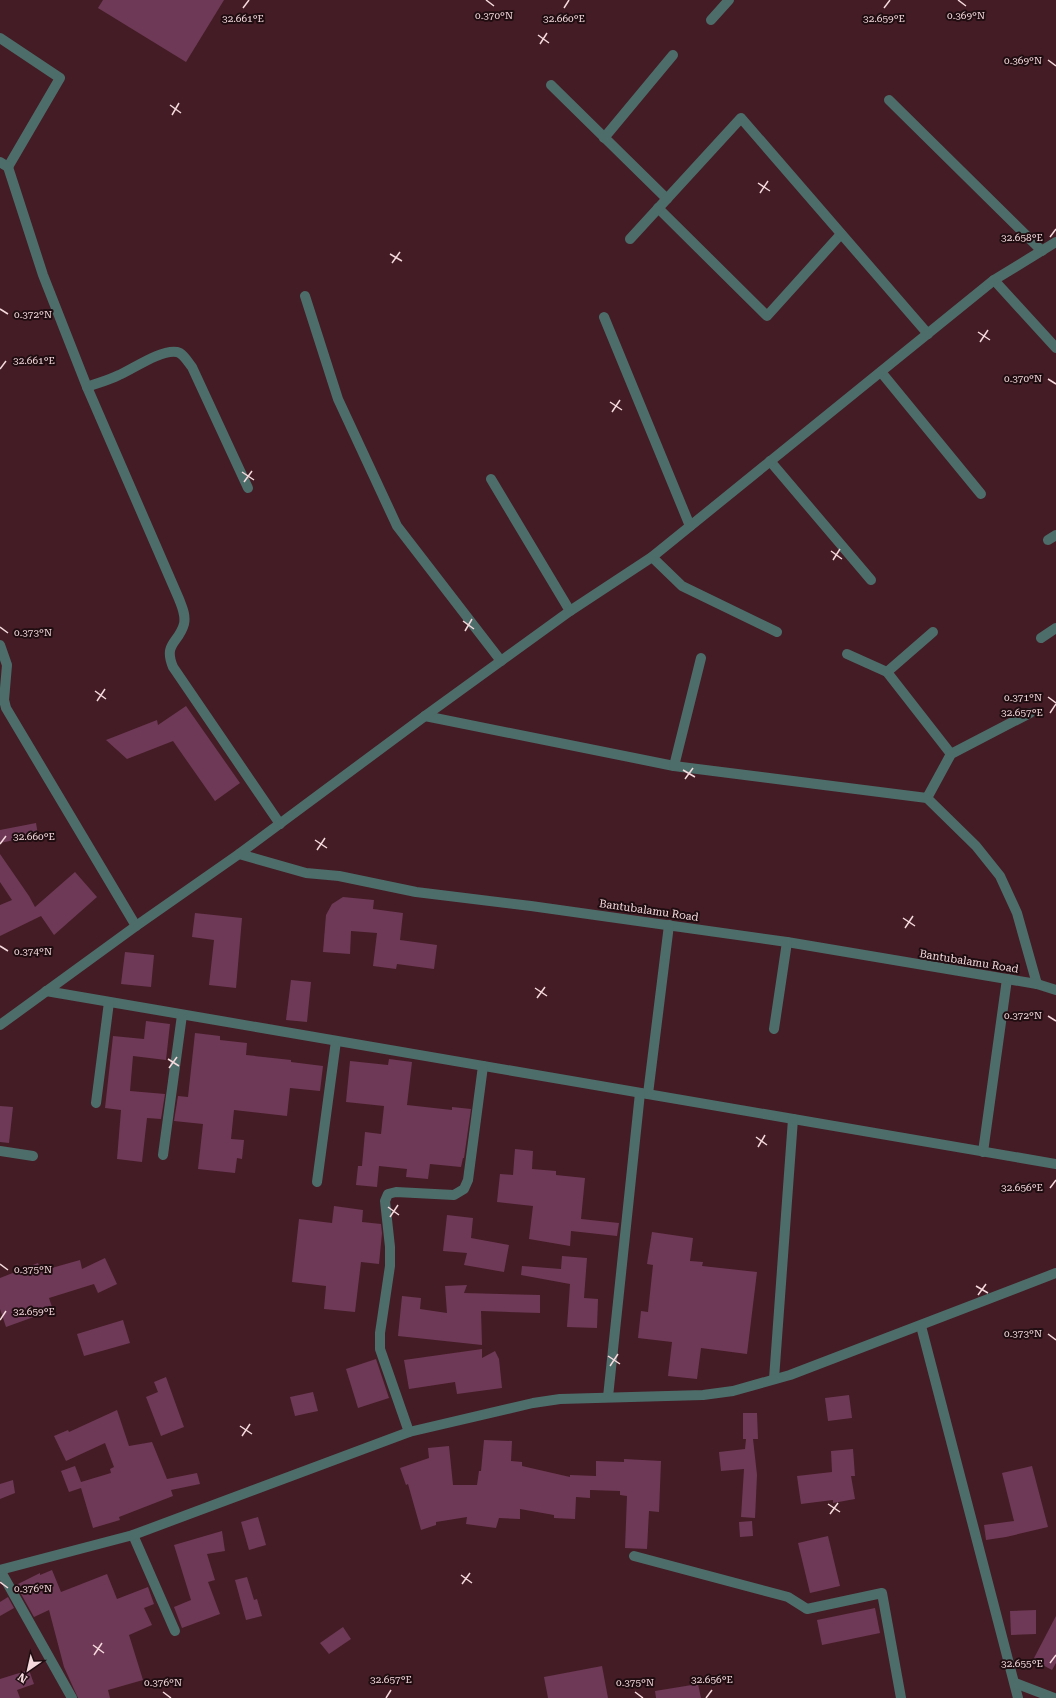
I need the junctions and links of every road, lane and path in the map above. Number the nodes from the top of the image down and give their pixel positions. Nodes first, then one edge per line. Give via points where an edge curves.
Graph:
1 (729, 0) edge
2 (711, 20) dead end
3 (0, 38) edge
4 (673, 55) dead end
5 (551, 85) dead end
6 (889, 100) dead end
7 (604, 138) junction
8 (4, 165) edge
9 (667, 199) junction
10 (658, 208) junction
11 (841, 234) junction
12 (630, 239) dead end
13 (1056, 242) edge
14 (1042, 251) junction
15 (994, 280) junction
16 (305, 296) dead end
17 (604, 318) dead end
18 (928, 334) junction
19 (1056, 348) edge
20 (881, 372) junction
21 (87, 387) junction
22 (770, 461) junction
23 (491, 479) dead end
24 (248, 488) dead end
25 (981, 494) dead end
26 (690, 526) junction
27 (652, 557) junction
28 (872, 580) dead end
29 (570, 611) junction
30 (1056, 628) edge
31 (776, 632) dead end
32 (933, 632) dead end
33 (1041, 638) dead end
34 (0, 645) edge
35 (847, 654) dead end
36 (701, 658) dead end
37 (500, 661) junction
38 (887, 672) junction
39 (2, 702) edge
40 (1030, 713) dead end
41 (425, 716) junction
42 (951, 754) junction
43 (674, 766) junction
44 (927, 798) junction
45 (280, 824) junction
46 (239, 854) junction
47 (669, 925) junction
48 (136, 926) junction
49 (787, 942) junction
50 (1007, 979) junction
51 (1037, 984) junction
52 (1056, 990) edge
53 (46, 991) junction
54 (109, 1002) junction
55 (182, 1014) junction
56 (0, 1025) edge
57 (774, 1029) dead end
58 (336, 1041) junction
59 (483, 1066) junction
60 (644, 1094) junction
61 (96, 1103) dead end
62 (793, 1119) junction
63 (0, 1151) edge
64 (983, 1152) junction
65 (163, 1155) dead end
66 (33, 1156) dead end
67 (1056, 1164) edge
68 (317, 1182) dead end
69 (1056, 1274) edge
70 (921, 1326) junction
71 (774, 1379) junction
72 (608, 1397) junction
73 (409, 1432) junction
74 (133, 1535) junction
75 (634, 1556) dead end
76 (0, 1570) edge
77 (175, 1631) dead end
78 (1015, 1683) junction
79 (72, 1698) edge
80 (901, 1698) edge
81 (1018, 1698) edge
82 (1054, 1698) edge

1 - 2 street
3 - 8 street via 60,78
4 - 7 street
5 - 7 street
6 - 14 street
7 - 9 street
8 - 21 street
9 - 10 street
9 - 11 street via 740,118
10 - 11 street via 767,316
10 - 12 street
11 - 18 street
13 - 14 street
14 - 15 street
15 - 18 street
15 - 19 street
16 - 37 street via 338,399 397,526
17 - 26 street
18 - 20 street
20 - 22 street
20 - 25 street
21 - 24 street via 118,376 168,352 182,355 192,367
21 - 45 street via 184,614 184,623 168,656
22 - 26 street
22 - 28 street
23 - 29 street
26 - 27 street
27 - 29 street
27 - 31 street via 682,586
29 - 37 street
30 - 33 street
32 - 38 street
34 - 39 street via 7,665
35 - 38 street
36 - 43 street
37 - 41 street
38 - 42 street
39 - 48 street
40 - 42 street
41 - 43 street
41 - 45 street
42 - 44 street
43 - 44 street
44 - 51 street via 976,846 1000,876 1017,913
45 - 46 street
46 - 47 street, Bantubalamu Road via 306,873 339,876 416,892
46 - 48 street
47 - 49 street, Bantubalamu Road
47 - 60 street
48 - 53 street
49 - 50 street, Bantubalamu Road
49 - 57 street
50 - 51 street, Bantubalamu Road
50 - 64 street
51 - 52 street, Bantubalamu Road
53 - 54 street
53 - 56 street
54 - 55 street
54 - 61 street
55 - 58 street
55 - 65 street
58 - 59 street
58 - 68 street
59 - 60 street
59 - 73 street via 468,1180 464,1189 454,1195 396,1192 388,1194 385,1201 390,1266 380,1349
60 - 62 street
60 - 72 street
62 - 64 street
62 - 71 street
63 - 66 street
64 - 67 street
69 - 70 street
70 - 71 street
70 - 78 street
71 - 72 street via 733,1391
72 - 73 street via 533,1403
73 - 74 street
74 - 76 street
74 - 77 street
75 - 80 street via 788,1597 807,1609 882,1593
76 - 79 street
78 - 81 street
78 - 82 street

